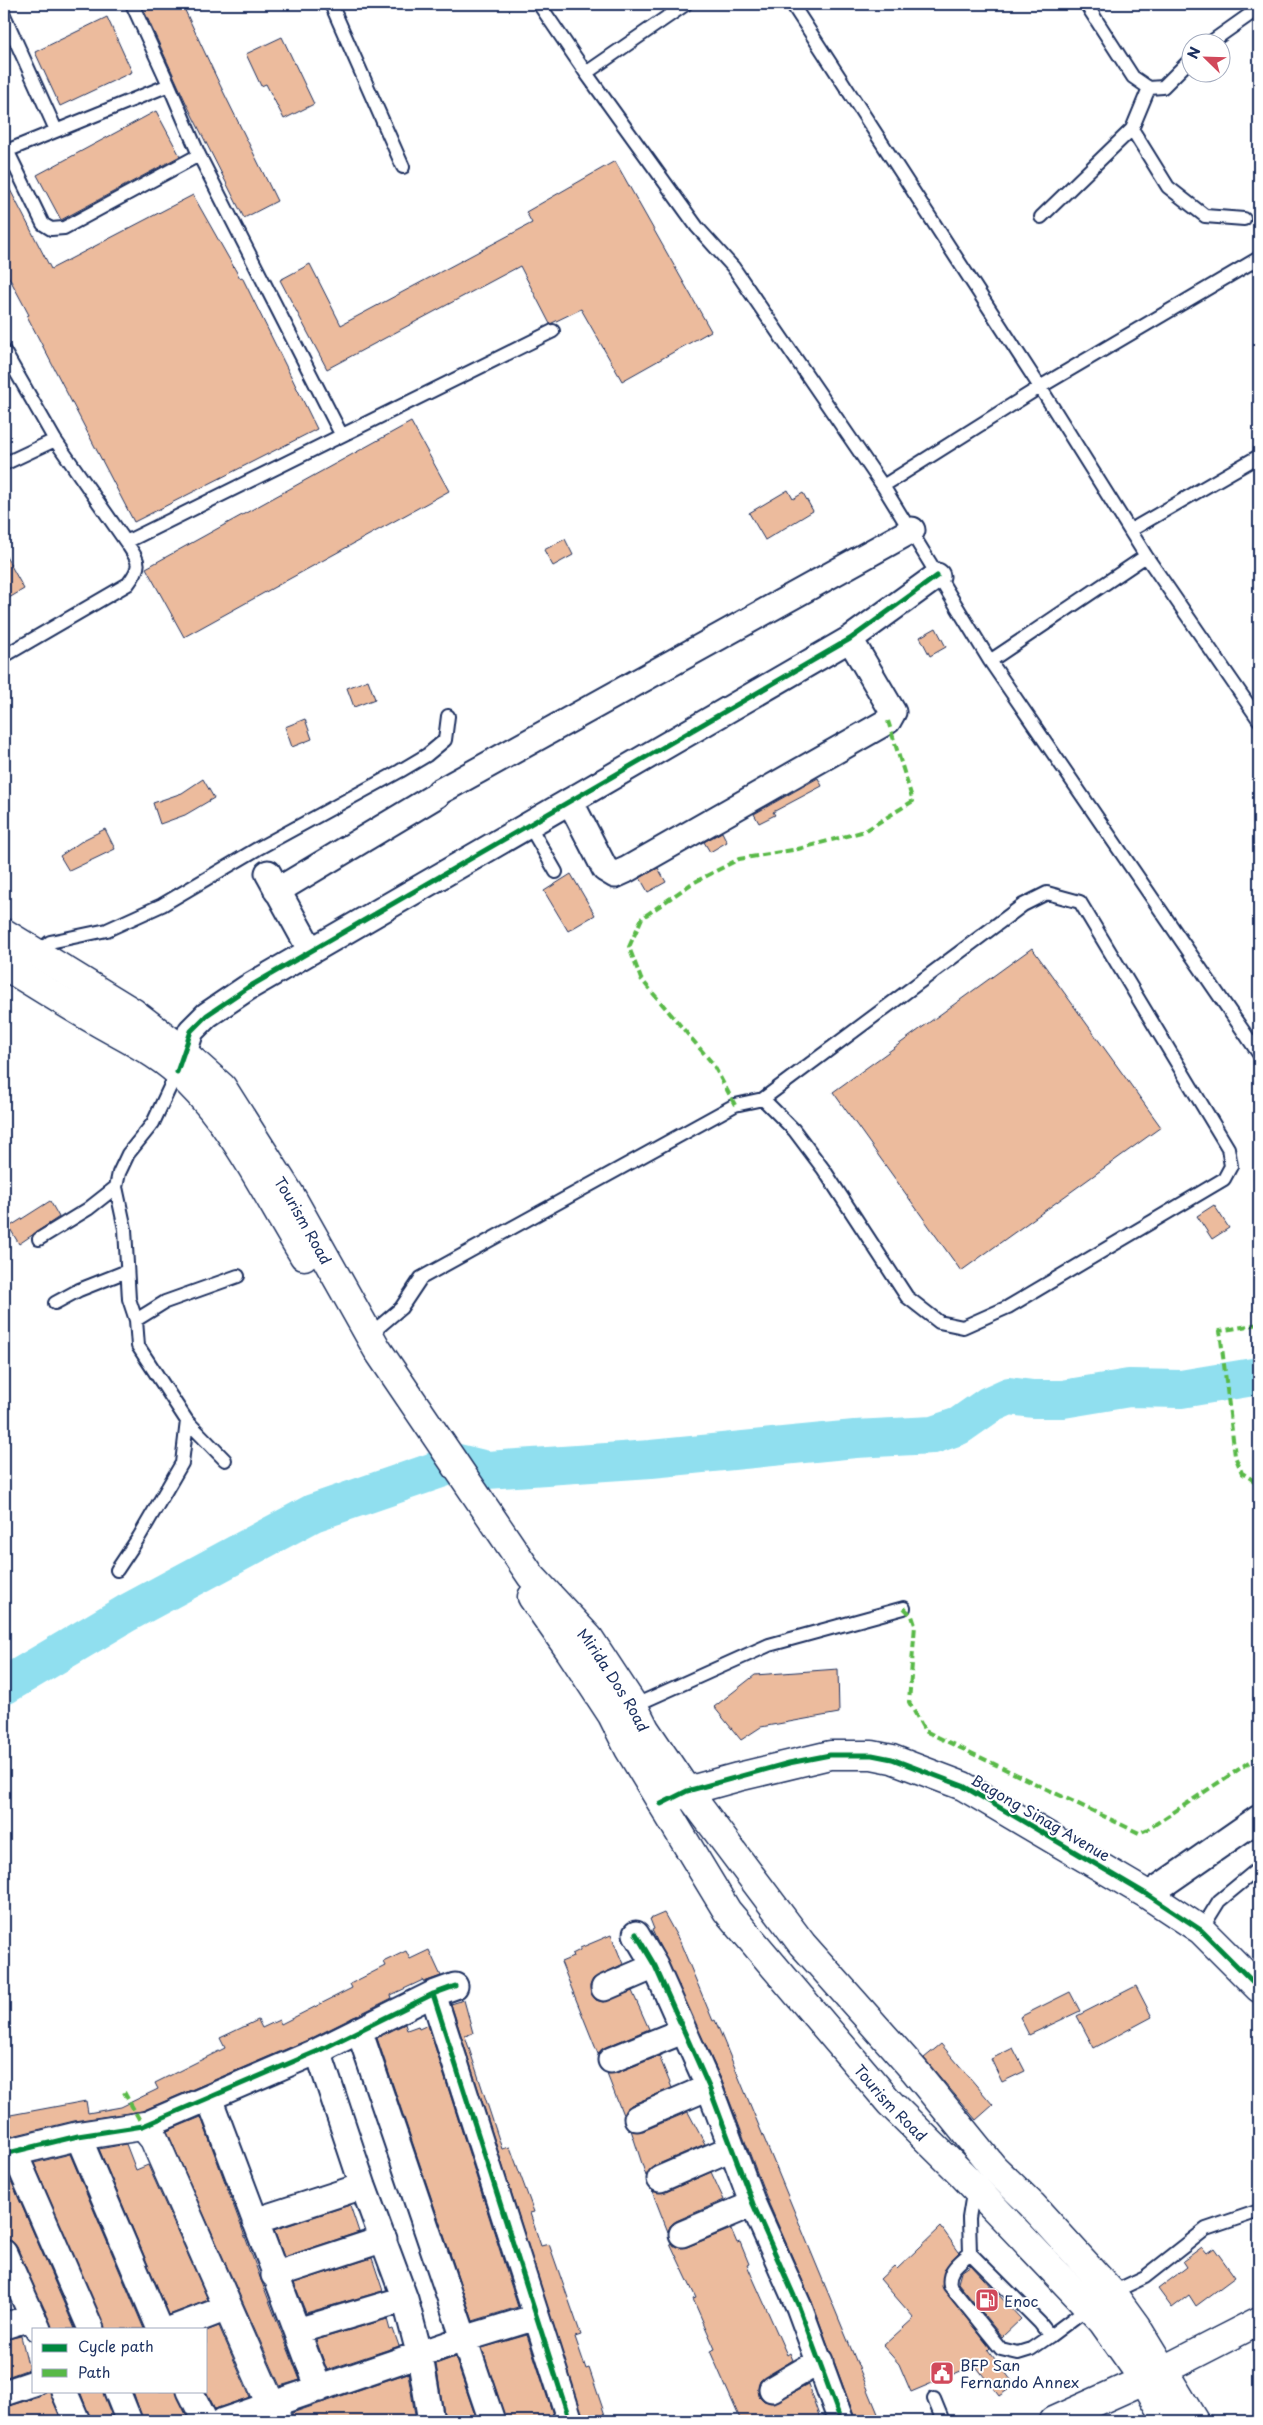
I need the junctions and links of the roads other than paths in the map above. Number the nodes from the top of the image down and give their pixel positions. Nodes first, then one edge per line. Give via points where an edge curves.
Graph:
1 (132, 4) edge
2 (330, 4) edge
3 (540, 4) edge
4 (686, 4) edge
5 (792, 4) edge
6 (1086, 4) edge
7 (1259, 8) edge
8 (4, 15) edge
9 (1225, 32) edge
10 (1180, 70) edge
11 (586, 73) junction
12 (170, 85) junction
13 (1149, 88) junction
14 (1132, 129) junction
15 (56, 130) junction
16 (5, 151) edge
17 (198, 155) junction
18 (403, 167) dead end
19 (1041, 216) dead end
20 (1244, 219) dead end
21 (1259, 258) edge
22 (553, 330) dead end
23 (4, 352) edge
24 (1040, 387) junction
25 (341, 434) junction
26 (55, 440) junction
27 (1259, 456) edge
28 (4, 464) edge
29 (883, 486) junction
30 (912, 530) junction
31 (1131, 530) junction
32 (126, 542) junction
33 (1146, 556) junction
34 (937, 576) junction
35 (850, 639) junction
36 (4, 656) edge
37 (990, 661) junction
38 (448, 716) dead end
39 (1259, 720) edge
40 (570, 801) junction
41 (529, 825) junction
42 (556, 872) dead end
43 (4, 933) edge
44 (311, 951) junction
45 (38, 952) junction
46 (4, 965) edge
47 (1259, 1054) edge
48 (181, 1062) junction
49 (763, 1099) junction
50 (116, 1187) junction
51 (39, 1239) dead end
52 (127, 1271) junction
53 (238, 1276) dead end
54 (54, 1303) dead end
55 (136, 1320) junction
56 (364, 1339) junction
57 (187, 1421) junction
58 (225, 1460) dead end
59 (117, 1570) dead end
60 (526, 1580) joint
61 (904, 1608) dead end
62 (623, 1710) junction
63 (638, 1766) joint
64 (686, 1791) junction
65 (661, 1804) junction
66 (1259, 1818) edge
67 (1259, 1868) edge
68 (1148, 1895) junction
69 (1201, 1930) junction
70 (636, 1934) dead end
71 (656, 1966) junction
72 (604, 1988) dead end
73 (1259, 1988) edge
74 (359, 2030) junction
75 (683, 2031) junction
76 (318, 2051) junction
77 (611, 2060) dead end
78 (709, 2087) junction
79 (209, 2098) junction
80 (637, 2118) dead end
81 (143, 2126) junction
82 (78, 2136) junction
83 (732, 2148) junction
84 (9, 2153) edge
85 (983, 2177) junction
86 (660, 2180) dead end
87 (363, 2186) junction
88 (753, 2204) junction
89 (1259, 2211) edge
90 (255, 2221) junction
91 (682, 2234) dead end
92 (384, 2239) junction
93 (970, 2252) junction
94 (6, 2265) edge
95 (274, 2275) junction
96 (1112, 2292) junction
97 (405, 2299) junction
98 (1089, 2307) junction
99 (227, 2308) junction
100 (536, 2317) junction
101 (1259, 2321) edge
102 (36, 2323) edge
103 (4, 2326) edge
104 (91, 2328) edge
105 (160, 2328) edge
106 (175, 2328) edge
107 (297, 2331) junction
108 (1050, 2336) junction
109 (464, 2339) junction
110 (420, 2356) junction
111 (820, 2361) junction
112 (1154, 2375) junction
113 (32, 2384) edge
114 (319, 2389) junction
115 (772, 2389) dead end
116 (64, 2392) edge
117 (117, 2392) edge
118 (190, 2392) edge
119 (4, 2393) edge
120 (934, 2398) dead end
121 (275, 2413) edge
122 (1080, 2416) edge
123 (425, 2420) edge
124 (77, 2421) edge
125 (129, 2421) edge
126 (205, 2421) edge
127 (223, 2421) edge
128 (492, 2421) edge
129 (570, 2421) edge
130 (839, 2421) edge
131 (943, 2421) edge
132 (1053, 2421) edge
133 (1168, 2421) edge
134 (1194, 2421) edge

1 - 12 lane
2 - 18 lane
3 - 11 lane
4 - 11 lane
5 - 24 lane
6 - 13 lane via 1134,77
7 - 9 lane
8 - 15 lane
10 - 13 lane via 1163,87
11 - 29 lane via 697,226 733,267
12 - 15 lane
12 - 17 lane
13 - 14 lane
14 - 19 lane
14 - 20 lane via 1168,187 1205,216
15 - 16 lane
16 - 17 lane via 43,224 51,229 64,228
17 - 25 lane
21 - 24 lane
22 - 25 lane
23 - 26 lane
24 - 29 lane
24 - 31 lane
25 - 32 lane
26 - 28 lane
26 - 32 lane
27 - 31 lane
29 - 30 lane
30 - 34 lane
30 - 44 street via 437,795 272,882
31 - 33 lane
32 - 36 lane via 138,562 137,571 128,584
33 - 37 lane
33 - 39 lane
34 - 35 street
34 - 37 lane
35 - 40 street
35 - 40 street via 892,712 888,721 615,874 605,870
37 - 47 lane
38 - 45 lane via 445,740 400,771 162,905 107,930 50,942
40 - 41 street
41 - 42 lane
41 - 44 street
43 - 45 main road, Tourism Road
44 - 48 street via 208,1015 191,1031
45 - 48 main road, Tourism Road via 134,1013
46 - 48 main road via 99,1023 153,1052
48 - 50 lane via 153,1123 128,1154
48 - 56 main road, Tourism Road via 236,1141 286,1228
48 - 56 main road, Tourism Road via 222,1088 291,1196
49 - 49 lane via 794,1130 824,1170 907,1297 939,1322 963,1327 1008,1307 1224,1179 1231,1166 1228,1148 1080,902 1047,893 1023,905
49 - 56 lane via 734,1105 421,1278 401,1308
50 - 51 lane via 88,1209
50 - 52 lane via 125,1229
52 - 54 lane
52 - 55 lane
53 - 55 lane via 165,1302
55 - 57 lane via 138,1346
56 - 60 main road, Tourism Road
57 - 58 lane
57 - 59 lane via 182,1463
60 - 62 main road, Mirida Dos Road via 570,1651
61 - 62 lane via 769,1645
62 - 63 main road, Mirida Dos Road
62 - 64 main road, Mirida Dos Road via 644,1729
63 - 65 main road, Tourism Road
64 - 65 main road, Bagong Sinag Avenue
64 - 68 main road, Bagong Sinag Avenue via 830,1755 872,1755 892,1759 962,1786
64 - 85 main road, Tourism Road via 802,1944 915,2071
65 - 85 main road, Tourism Road via 727,1911 890,2103
66 - 68 street
67 - 69 lane via 1219,1900
68 - 69 main road, Bagong Sinag Avenue
69 - 73 main road, Bagong Sinag Avenue
70 - 71 street
71 - 72 street
71 - 75 street
74 - 76 street
74 - 100 street via 444,1990
74 - 109 street
75 - 77 street
75 - 78 street
76 - 79 street
76 - 87 street
78 - 80 street
78 - 83 street
79 - 81 street
79 - 90 street
81 - 82 main road
81 - 99 main road via 154,2140
82 - 84 main road
82 - 105 street
83 - 86 street
83 - 88 street
84 - 104 street
85 - 93 lane via 969,2218
85 - 96 main road, Tourism Road via 1032,2205
85 - 98 main road, Tourism Road
87 - 90 street
87 - 92 street
88 - 91 street
88 - 111 street
89 - 96 lane via 1206,2229 1145,2277
90 - 95 street
92 - 95 street
92 - 97 street
93 - 108 lane
93 - 108 lane via 952,2268 948,2278 950,2286 1001,2349 1018,2353 1031,2349
94 - 102 street
95 - 107 street
96 - 98 lane
96 - 112 main road, Tourism Road
97 - 107 street
97 - 110 street
98 - 108 lane
98 - 112 main road, Tourism Road
99 - 106 street
99 - 121 main road
100 - 109 street
100 - 129 street
101 - 112 main road
102 - 103 street
107 - 114 street
109 - 110 street
109 - 128 street
110 - 114 street
110 - 123 street
111 - 115 street
111 - 130 street
112 - 122 main road
112 - 133 main road, Tourism Road
112 - 134 main road, Tourism Road
113 - 119 street
114 - 121 street
116 - 124 street
117 - 125 street
118 - 126 street
120 - 131 lane
121 - 127 street
122 - 132 main road

